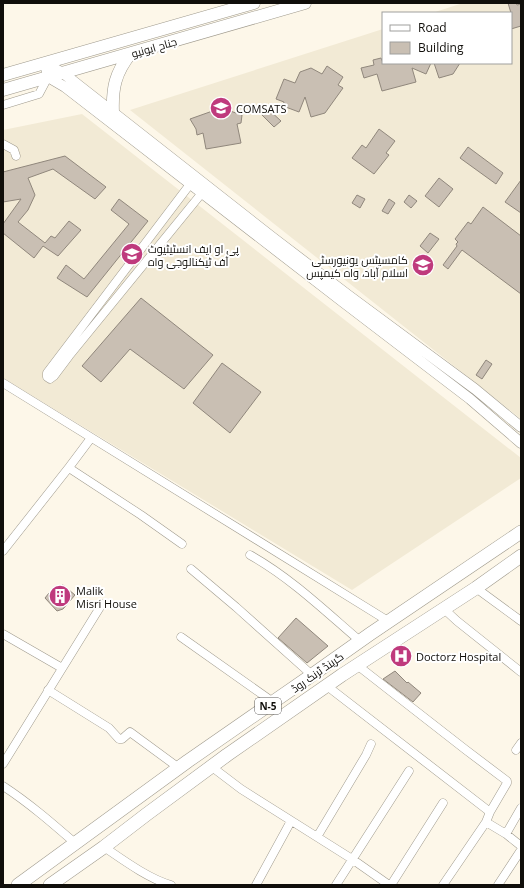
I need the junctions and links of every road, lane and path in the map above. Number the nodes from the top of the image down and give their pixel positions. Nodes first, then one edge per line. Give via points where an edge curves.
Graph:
1 (254, 3) edge
2 (305, 3) edge
3 (131, 53) junction
4 (45, 63) junction
5 (63, 74) junction
6 (3, 75) edge
7 (48, 78) junction
8 (3, 90) edge
9 (3, 105) edge
10 (111, 117) junction
11 (3, 144) edge
12 (16, 156) dead end
13 (193, 181) junction
14 (205, 190) junction
15 (3, 383) edge
16 (521, 427) edge
17 (91, 438) junction
18 (521, 443) edge
19 (69, 468) junction
20 (521, 532) edge
21 (182, 544) dead end
22 (3, 551) edge
23 (250, 555) dead end
24 (521, 556) edge
25 (191, 569) dead end
26 (476, 588) junction
27 (102, 604) dead end
28 (443, 608) junction
29 (521, 621) edge
30 (388, 622) junction
31 (3, 634) edge
32 (181, 637) dead end
33 (360, 641) junction
34 (357, 665) junction
35 (62, 668) junction
36 (521, 672) edge
37 (312, 675) junction
38 (327, 686) junction
39 (48, 690) junction
40 (274, 702) junction
41 (371, 744) dead end
42 (3, 764) edge
43 (212, 767) junction
44 (179, 768) junction
45 (409, 771) dead end
46 (3, 786) edge
47 (443, 803) dead end
48 (521, 808) edge
49 (490, 812) junction
50 (291, 821) junction
51 (486, 822) junction
52 (506, 834) junction
53 (317, 837) junction
54 (76, 843) junction
55 (521, 846) edge
56 (104, 848) junction
57 (521, 850) edge
58 (352, 859) junction
59 (167, 884) edge
60 (18, 885) edge
61 (50, 885) edge
62 (256, 885) edge
63 (336, 885) edge
64 (390, 885) edge
65 (443, 885) edge
66 (498, 885) edge

1 - 4 main road, جناح ایونیو
2 - 3 main road, جناح ایونیو
3 - 5 main road, جناح ایونیو
3 - 10 main road via 117,75
4 - 5 street
4 - 6 main road, جناح ایونیو
4 - 7 street
5 - 7 main road, جناح ایونیو
5 - 10 street
7 - 8 main road, جناح ایونیو
7 - 9 street via 39,94
7 - 10 street
10 - 13 street
11 - 12 street via 14,150
13 - 14 street
13 - 14 street via 47,373 47,378 50,380 54,376
14 - 16 street via 475,389
14 - 18 street via 470,399
15 - 17 street
17 - 19 street
17 - 30 street
19 - 21 street
19 - 22 street
20 - 30 highway, گرینڈ ٹرنک روڈ / N-5
23 - 33 street via 290,581
24 - 26 highway, گرینڈ ٹرنک روڈ / N-5
25 - 37 street
26 - 28 highway, گرینڈ ٹرنک روڈ / N-5
26 - 29 street
27 - 35 street
28 - 34 highway, گرینڈ ٹرنک روڈ / N-5
28 - 36 street
30 - 33 highway, گرینڈ ٹرنک روڈ / N-5
31 - 35 street
32 - 40 street
33 - 37 highway, گرینڈ ٹرنک روڈ / N-5
34 - 38 highway, گرینڈ ٹرنک روڈ / N-5
34 - 49 street via 507,781
35 - 39 street
37 - 40 highway, گرینڈ ٹرنک روڈ / N-5
38 - 43 highway, گرینڈ ٹرنک روڈ / N-5
38 - 49 street
39 - 42 street
39 - 44 street via 109,728 119,739 130,732
40 - 44 highway, گرینڈ ٹرنک روڈ / N-5
41 - 53 street
43 - 50 street
43 - 56 highway, گرینڈ ٹرنک روڈ / N-5
44 - 54 highway, گرینڈ ٹرنک روڈ / N-5
45 - 58 street
46 - 54 street
47 - 64 street
48 - 52 street
49 - 51 street
50 - 53 street
50 - 62 street
51 - 52 street
51 - 65 street
52 - 55 street
53 - 58 street
54 - 60 highway, گرینڈ ٹرنک روڈ / N-5
56 - 59 street
56 - 61 highway, گرینڈ ٹرنک روڈ / N-5
57 - 66 street
58 - 63 street
58 - 64 street

